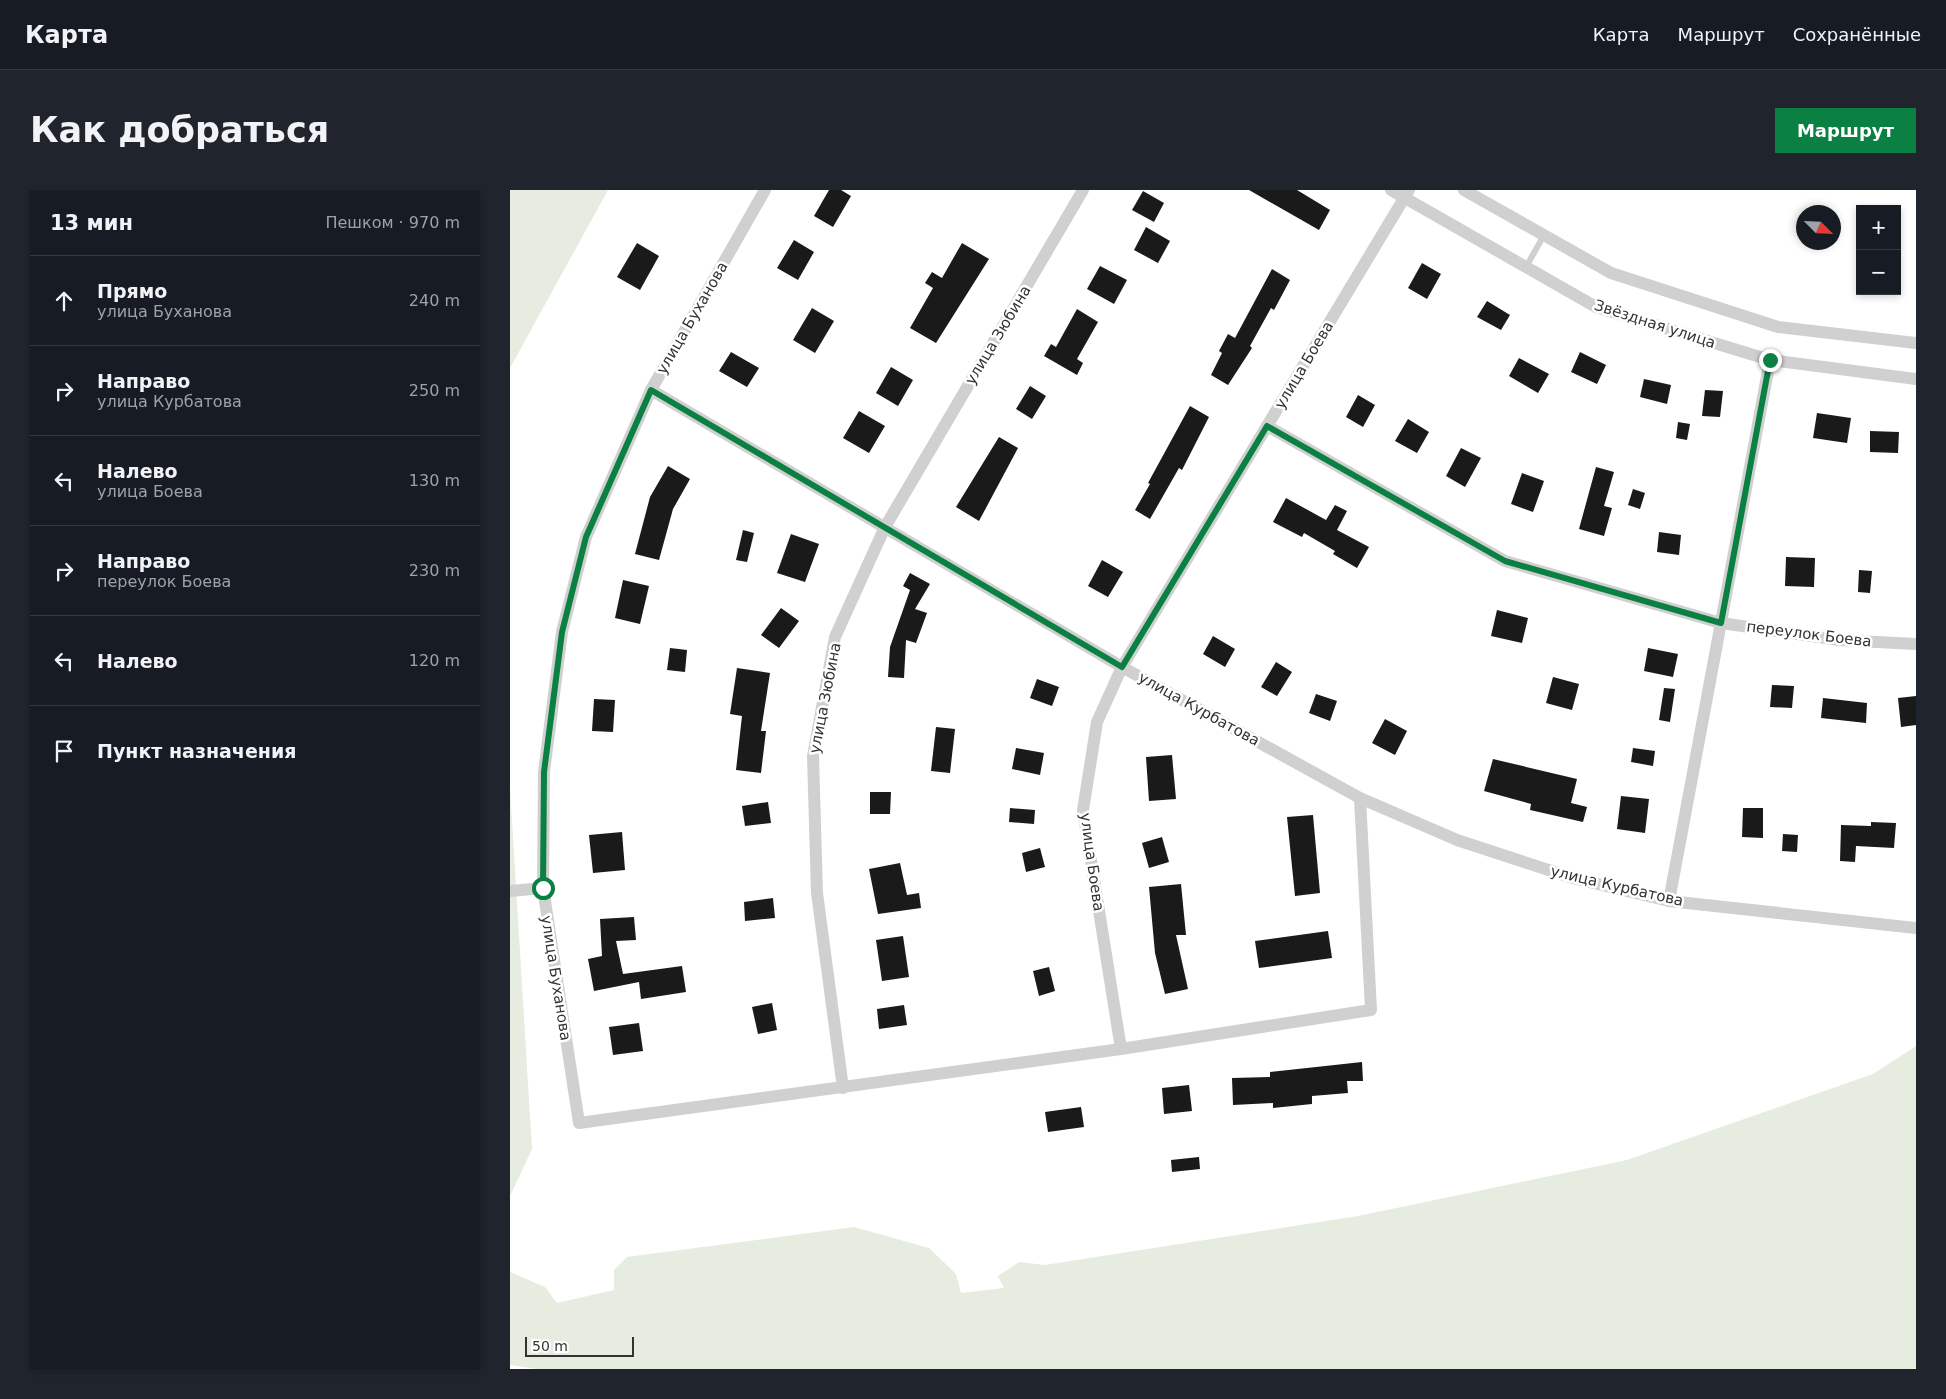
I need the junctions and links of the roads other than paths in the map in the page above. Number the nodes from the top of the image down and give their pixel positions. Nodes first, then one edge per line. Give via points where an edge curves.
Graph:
1 (765, 190) edge
2 (1083, 190) edge
3 (1391, 190) edge
4 (1464, 190) edge
5 (1406, 194) edge
6 (1544, 235) junction
7 (1526, 267) junction
8 (1916, 342) edge
9 (1770, 360) junction
10 (1916, 379) edge
11 (651, 390) junction
12 (1267, 426) junction
13 (885, 527) junction
14 (1721, 623) junction
15 (1916, 644) edge
16 (1122, 667) junction
17 (1360, 798) junction
18 (543, 888) junction
19 (510, 891) edge
20 (1668, 901) junction
21 (1916, 928) edge
22 (1121, 1049) junction
23 (843, 1088) junction

1 - 11 street, улица Буханова
2 - 13 street, улица Зюбина
3 - 5 street, Звёздная улица
4 - 6 street
5 - 7 street, Звёздная улица
5 - 12 street, улица Боева
6 - 7 lane
6 - 8 street via 1611,273 1778,327
7 - 9 street, Звёздная улица via 1596,307
9 - 10 street, Звёздная улица
9 - 14 street
11 - 13 street, улица Курбатова
11 - 18 street, улица Буханова via 586,537 562,632 544,772
12 - 14 street, переулок Боева via 1505,561
12 - 16 street, улица Боева
13 - 16 street, улица Курбатова
13 - 23 street, улица Зюбина via 836,637 813,756 817,893
14 - 15 street, переулок Боева via 1839,640
14 - 20 street
16 - 17 street, улица Курбатова
16 - 22 street, улица Боева via 1097,722 1083,810
17 - 20 street, улица Курбатова via 1457,840 1573,878
17 - 22 street via 1371,1010
18 - 19 street
18 - 23 street, улица Буханова via 578,1123
20 - 21 street, улица Курбатова
22 - 23 street

